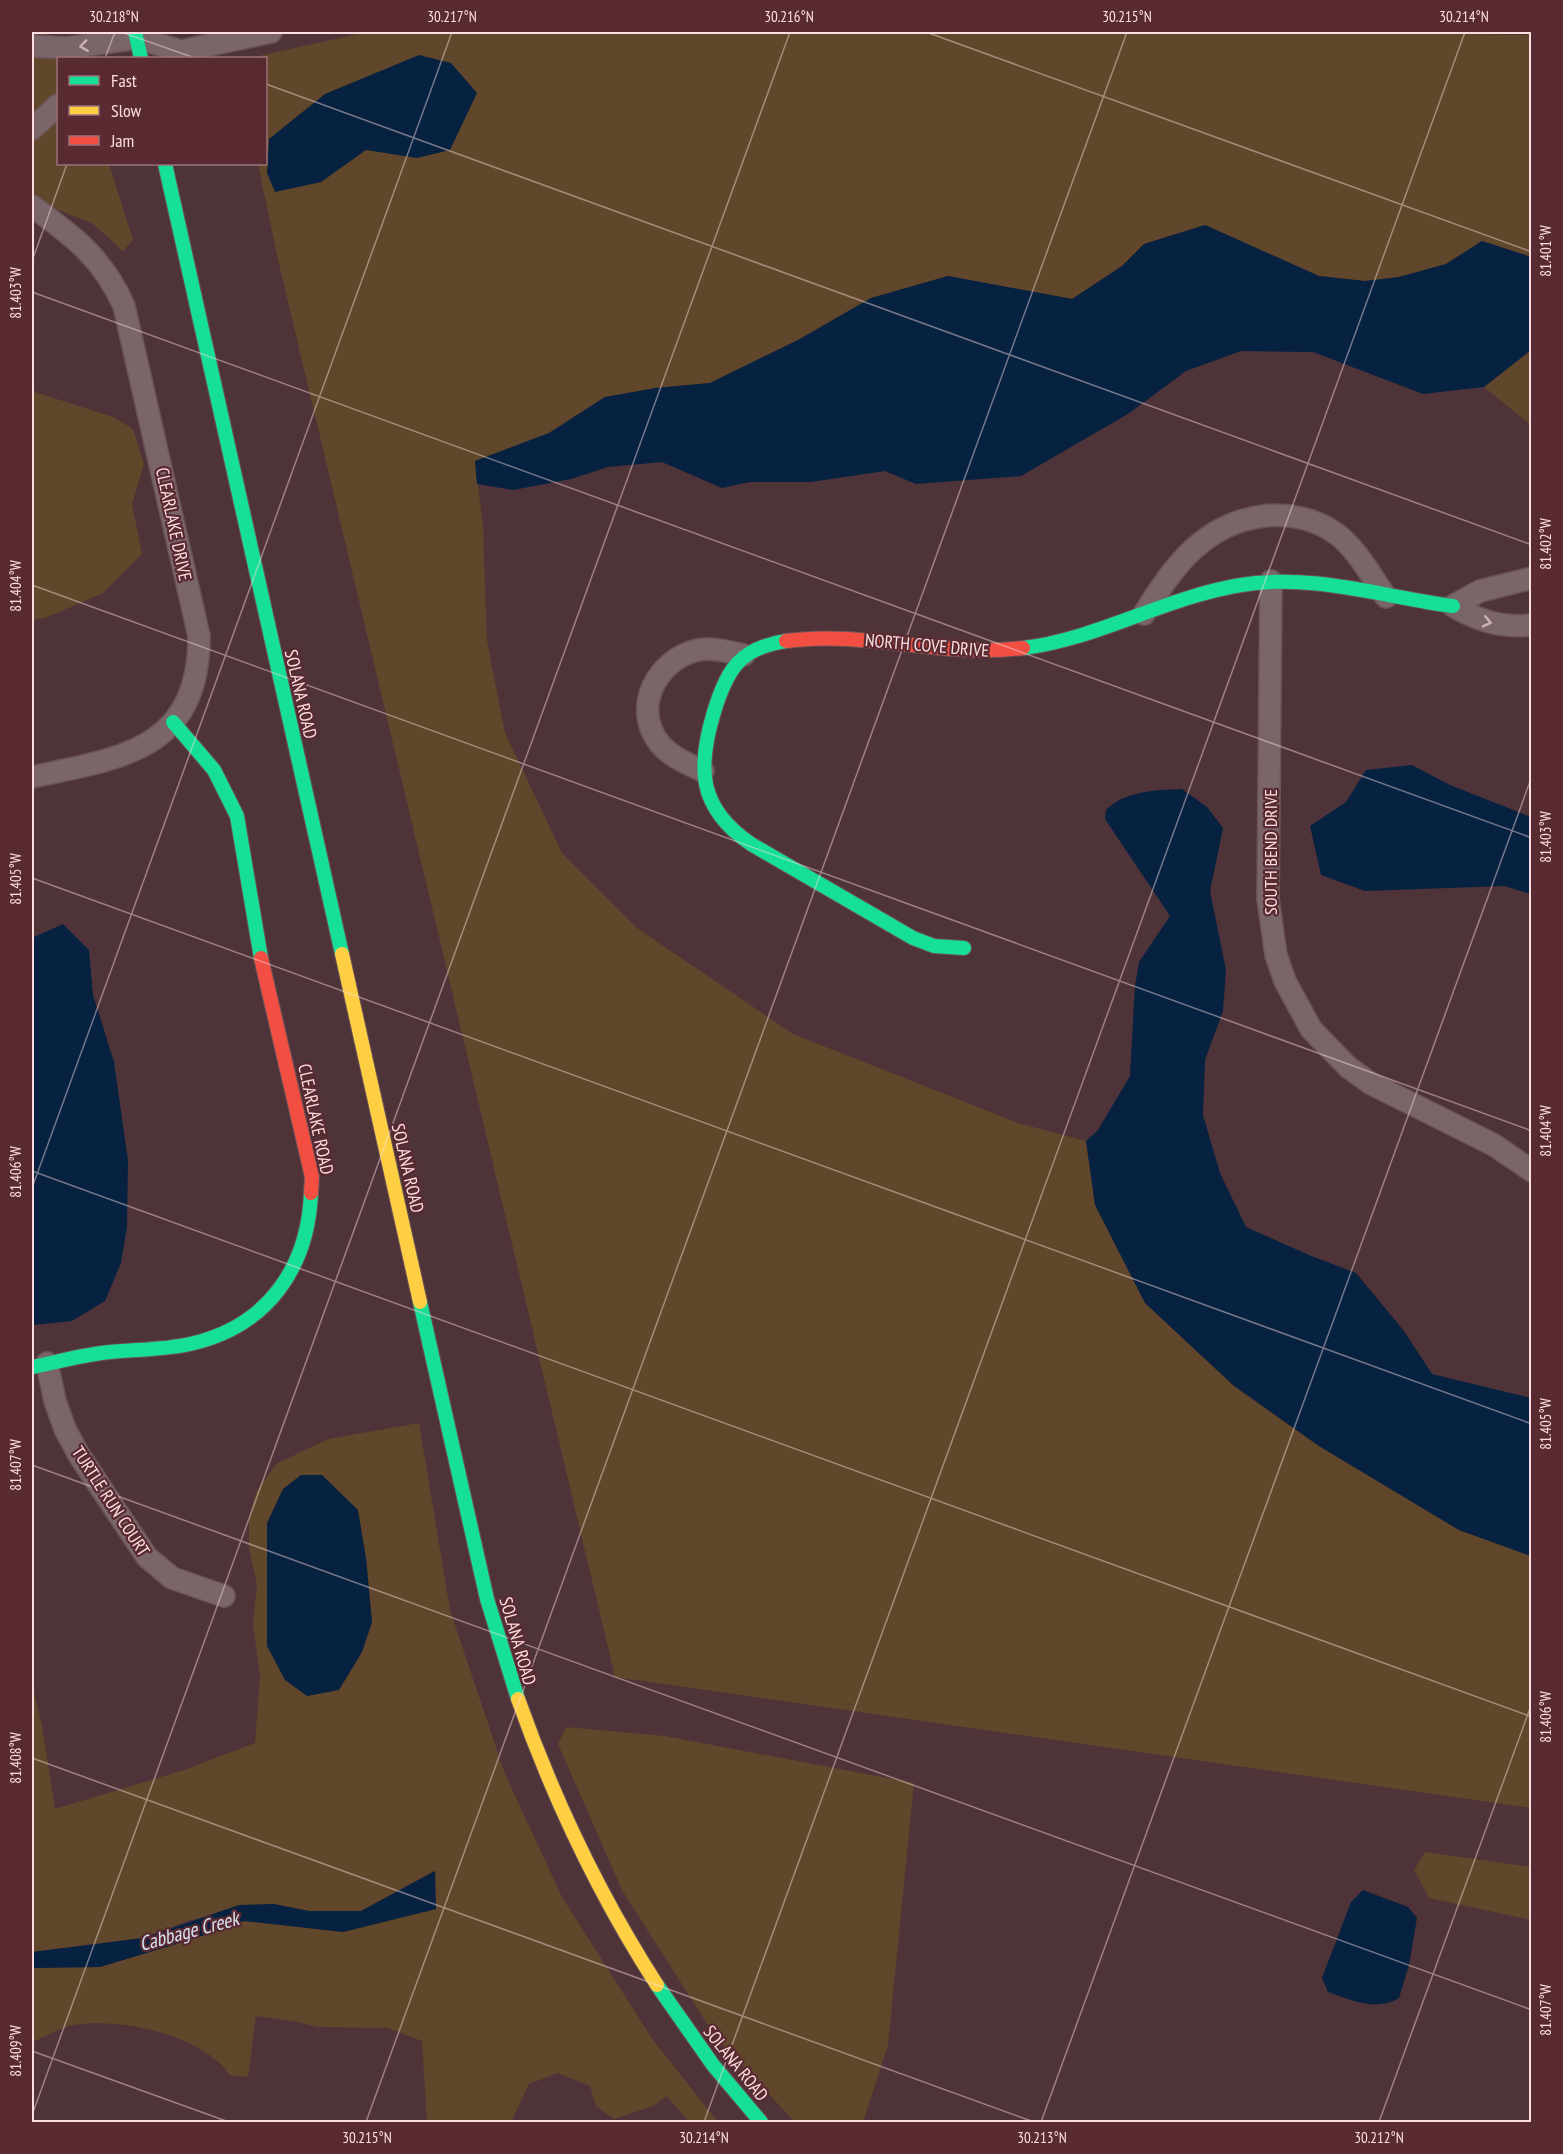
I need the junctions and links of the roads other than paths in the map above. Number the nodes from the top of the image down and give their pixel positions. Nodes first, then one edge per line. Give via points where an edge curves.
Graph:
1 (270, 32) edge
2 (140, 40) edge
3 (32, 46) edge
4 (110, 57) edge
5 (57, 106) edge
6 (32, 129) edge
7 (165, 165) edge
8 (32, 206) edge
9 (1532, 578) edge
10 (1271, 581) junction
11 (1386, 597) junction
12 (1453, 606) junction
13 (1144, 614) junction
14 (1532, 625) edge
15 (744, 655) junction
16 (173, 722) junction
17 (703, 771) junction
18 (32, 777) edge
19 (964, 948) dead end
20 (1532, 1170) edge
21 (39, 1365) edge
22 (224, 1596) dead end
23 (761, 2122) edge

1 - 2 street via 181,51
2 -> 3 street via 68,48
2 - 4 street
5 - 6 street
7 - 23 street, SOLANA ROAD via 484,1587 507,1670 559,1807 624,1935 691,2037
8 - 16 street, CLEARLAKE DRIVE via 90,251 124,306 199,636 194,684
9 - 12 street via 1480,591
10 - 11 street, NORTH COVE DRIVE
10 - 13 street, NORTH COVE DRIVE via 1222,590
10 - 20 street, SOUTH BEND DRIVE via 1268,899 1276,955 1285,981 1311,1029 1348,1067 1378,1087 1494,1145
11 - 12 street, NORTH COVE DRIVE
11 - 13 street via 1338,535 1307,519 1278,514 1252,518 1212,533 1174,569
12 -> 14 street, NORTH COVE DRIVE via 1480,621 1514,627
13 - 15 street, NORTH COVE DRIVE via 1040,645 1000,651 961,652 858,638 816,638 775,643
15 - 17 street, NORTH COVE DRIVE via 721,685 703,754
15 - 17 street via 717,650 683,655 668,664 650,693 647,710 661,745 681,761
16 - 18 street, CLEARLAKE DRIVE via 161,735 129,754
16 - 21 street, CLEARLAKE ROAD via 214,770 237,816 254,929 312,1177 310,1223 284,1286 237,1327 191,1344 94,1354
17 - 19 street, NORTH COVE DRIVE via 716,812 743,839 913,938 934,946
21 - 22 street, TURTLE RUN COURT via 79,1455 147,1557 172,1578

